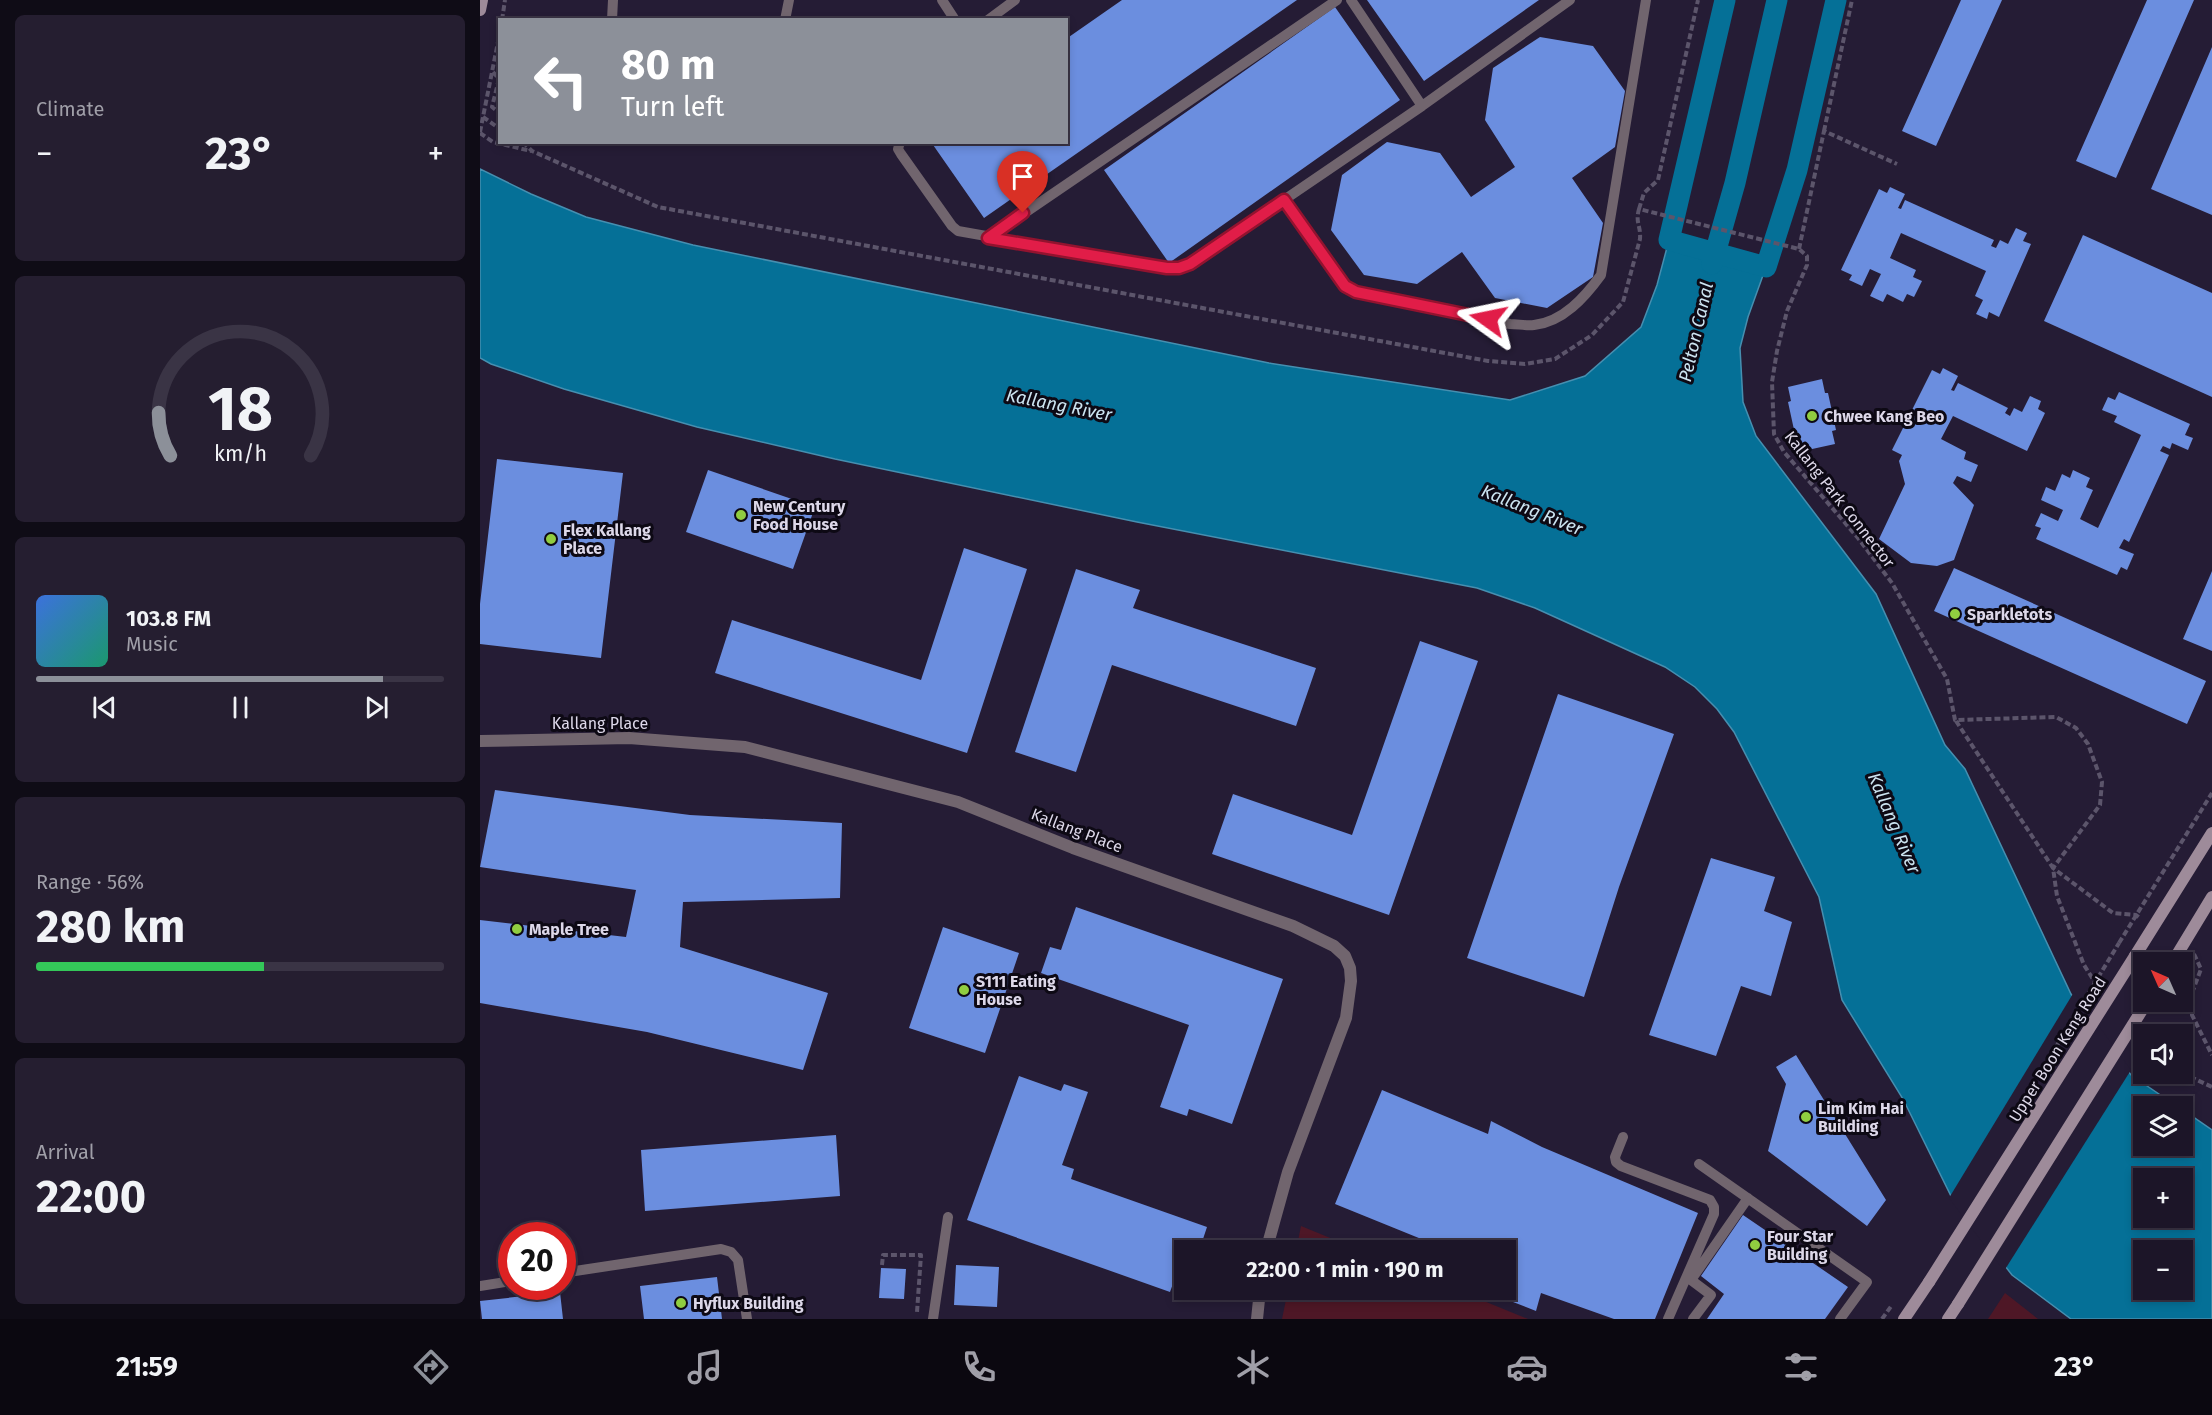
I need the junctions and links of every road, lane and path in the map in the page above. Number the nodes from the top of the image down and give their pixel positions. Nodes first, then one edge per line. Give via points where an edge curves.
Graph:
1 (482, 0) edge
2 (505, 0) edge
3 (613, 0) edge
4 (789, 0) edge
5 (942, 0) edge
6 (1015, 0) edge
7 (1337, 0) edge
8 (1351, 0) edge
9 (1570, 0) edge
10 (1646, 0) edge
11 (1698, 0) edge
12 (1852, 0) edge
13 (480, 10) edge
14 (502, 18) edge
15 (612, 18) edge
16 (785, 18) edge
17 (954, 18) edge
18 (991, 18) edge
19 (498, 42) edge
20 (492, 71) junction
21 (498, 78) edge
22 (498, 83) edge
23 (1422, 106) junction
24 (498, 112) edge
25 (483, 117) junction
26 (498, 128) edge
27 (1824, 131) junction
28 (480, 133) edge
29 (498, 143) edge
30 (501, 144) edge
31 (525, 144) edge
32 (899, 144) edge
33 (1897, 164) dead end
34 (1284, 200) junction
35 (1639, 209) dead end
36 (1653, 213) dead end
37 (988, 238) junction
38 (1799, 249) junction
39 (1955, 720) junction
40 (480, 741) edge
41 (2212, 793) edge
42 (2212, 833) edge
43 (2053, 868) junction
44 (2212, 897) edge
45 (2136, 915) junction
46 (2179, 952) edge
47 (2196, 955) dead end
48 (2100, 992) dead end
49 (2141, 1012) edge
50 (2055, 1049) dead end
51 (2212, 1056) edge
52 (2193, 1078) edge
53 (2212, 1087) edge
54 (1623, 1137) dead end
55 (1699, 1164) dead end
56 (1748, 1198) junction
57 (948, 1217) dead end
58 (1269, 1240) edge
59 (882, 1265) dead end
60 (576, 1272) edge
61 (498, 1283) edge
62 (480, 1286) edge
63 (1259, 1300) edge
64 (916, 1312) dead end
65 (747, 1319) edge
66 (933, 1319) edge
67 (1257, 1319) edge
68 (1668, 1319) edge
69 (1693, 1319) edge
70 (1840, 1319) edge
71 (1904, 1319) edge
72 (1948, 1319) edge

1 - 13 main road
2 - 14 path
3 - 15 lane
4 - 16 lane
5 - 17 lane
6 - 18 lane
7 - 37 lane
8 - 23 lane
9 - 23 lane
10 - 34 lane via 1600,275 1585,298 1562,315 1536,325 1510,324 1356,292 1337,277
11 - 35 path via 1658,180 1644,193
12 - 27 path, Kallang Park Connector
19 - 20 path
20 - 21 path
20 - 25 path
22 - 24 path via 492,107
23 - 34 lane
25 - 26 path
25 - 28 path
27 - 33 path
27 - 38 path, Kallang Park Connector
28 - 29 path
30 - 31 path via 532,151
32 - 37 lane via 901,154 952,226
34 - 37 lane via 1179,268
36 - 38 path
38 - 39 path, Kallang Park Connector via 1808,265 1787,310 1777,351 1772,382 1774,434 1784,452 1892,583 1947,679
39 - 43 path, Kallang Park Connector
39 - 43 path via 2056,717 2076,728 2088,744 2102,782 2100,805
40 - 58 street, Kallang Place via 629,738 745,747 958,802 1073,848 1293,926 1334,946 1345,956 1350,968 1346,1018 1288,1172
41 - 45 path
42 - 71 main road, Upper Boon Keng Road, bridge
43 - 45 path, Kallang Park Connector via 2113,913
43 - 48 path via 2057,896 2084,965
44 - 46 main road
45 - 50 path, bridge
47 - 51 path via 2201,969 2192,993 2192,1016
49 - 72 main road, bridge
52 - 53 path
54 - 68 lane via 1615,1157 1621,1166 1710,1200 1714,1207
55 - 56 lane
56 - 69 lane via 1691,1280 1710,1295
56 - 70 lane via 1867,1282
57 - 66 lane
59 - 64 path via 882,1255 921,1255
60 - 65 lane via 721,1249 738,1260
61 - 62 lane
63 - 67 street

